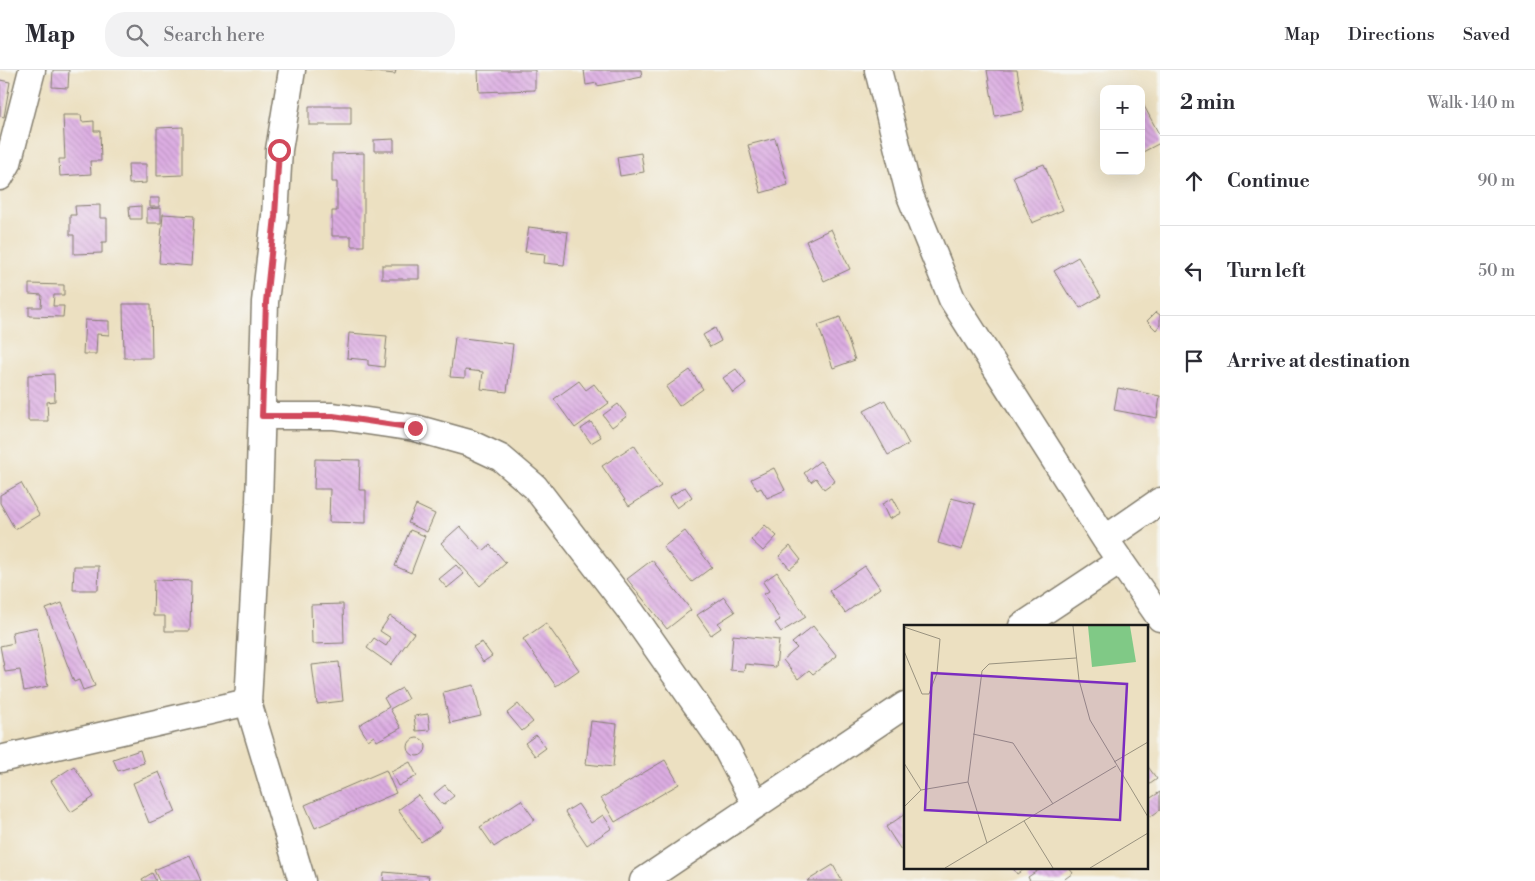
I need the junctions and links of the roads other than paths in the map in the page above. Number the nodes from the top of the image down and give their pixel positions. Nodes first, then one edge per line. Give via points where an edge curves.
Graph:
1 (32, 70) edge
2 (292, 70) edge
3 (878, 70) edge
4 (0, 177) edge
5 (262, 416) junction
6 (1160, 501) edge
7 (1105, 539) junction
8 (1120, 561) junction
9 (1160, 618) edge
10 (1024, 625) edge
11 (248, 702) junction
12 (904, 706) edge
13 (0, 759) edge
14 (756, 805) junction
15 (302, 881) edge
16 (643, 881) edge

1 - 4 street via 8,163
2 - 5 street via 279,150 266,302
3 - 7 street via 909,193 952,299
5 - 11 street
5 - 14 street via 333,416 415,428 469,443 501,458 535,487 632,613 725,746
6 - 7 street
7 - 8 street
8 - 9 street
8 - 10 street
11 - 13 street
11 - 15 street
12 - 14 street
14 - 16 street

